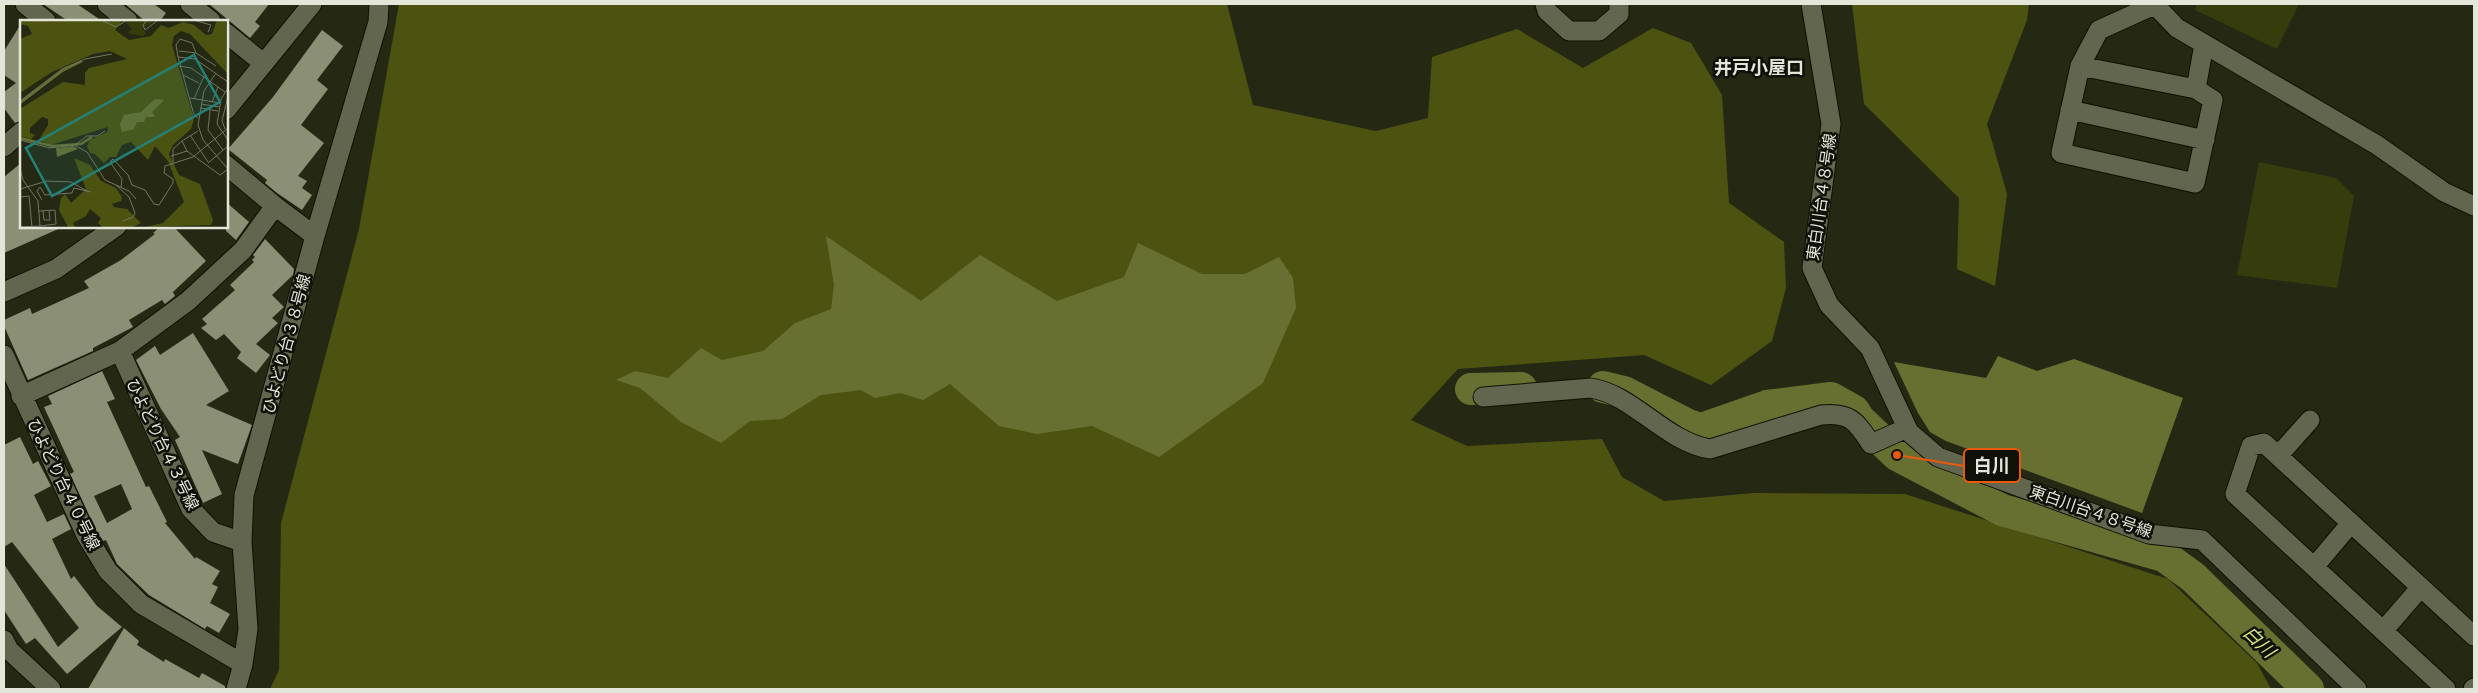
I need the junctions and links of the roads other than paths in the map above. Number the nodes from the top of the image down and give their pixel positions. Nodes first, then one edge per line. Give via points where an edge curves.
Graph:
1 (25, 4) edge
2 (107, 4) edge
3 (190, 4) edge
4 (312, 4) edge
5 (379, 4) edge
6 (1545, 4) edge
7 (1619, 4) edge
8 (1811, 4) edge
9 (2154, 4) edge
10 (45, 20) edge
11 (127, 20) edge
12 (210, 20) edge
13 (228, 35) edge
14 (2204, 44) junction
15 (263, 63) junction
16 (2080, 66) junction
17 (2196, 89) junction
18 (228, 104) edge
19 (2070, 110) junction
20 (20, 133) edge
21 (2205, 140) junction
22 (4, 147) edge
23 (228, 167) edge
24 (275, 206) junction
25 (2474, 206) edge
26 (114, 228) edge
27 (315, 236) junction
28 (4, 292) edge
29 (120, 351) junction
30 (4, 355) edge
31 (22, 396) junction
32 (1483, 397) dead end
33 (2310, 420) dead end
34 (1907, 428) junction
35 (2278, 456) junction
36 (2351, 523) junction
37 (242, 542) junction
38 (2314, 566) junction
39 (2421, 587) junction
40 (2383, 631) junction
41 (2474, 636) edge
42 (4, 640) edge
43 (243, 664) junction
44 (51, 689) edge
45 (236, 689) edge
46 (2357, 689) edge
47 (2446, 689) edge

1 - 10 street
2 - 11 street
3 - 12 street
4 - 15 street
5 - 27 street, ひよどり台３８号線 via 378,22
6 - 7 street via 1547,11 1569,31 1599,31 1619,14
8 - 34 street, 東白川台４８号線 via 1831,124 1812,268 1829,305 1870,348
9 - 14 street via 2177,28
9 - 16 street via 2099,30
13 - 15 street
14 - 17 street
14 - 25 street via 2377,145 2444,192
15 - 18 street
16 - 17 street
16 - 19 street
17 - 21 street via 2213,100
19 - 21 street
19 - 21 street via 2061,154 2196,183
20 - 22 street
23 - 24 street
24 - 27 street
24 - 29 street via 243,250 188,301
26 - 28 street via 56,268
27 - 37 street, ひよどり台３８号線 via 244,495
29 - 31 street
29 - 37 street, ひよどり台４３号線 via 191,509 214,532
30 - 31 street, ひよどり台４０号線
31 - 43 street, ひよどり台４０号線 via 86,535 108,572 142,604
32 - 34 street via 1600,389 1692,446 1710,449 1837,413 1857,422 1871,444
33 - 35 street
34 - 46 street, 東白川台４８号線 via 1938,457 2149,534 2202,540
35 - 36 street
35 - 38 street via 2264,443 2250,446 2235,494
36 - 38 street
36 - 39 street
37 - 43 street, ひよどり台３８号線 via 248,629
38 - 40 street
39 - 40 street
39 - 41 street
40 - 47 street
42 - 44 street via 10,650
43 - 45 street, ひよどり台３８号線

